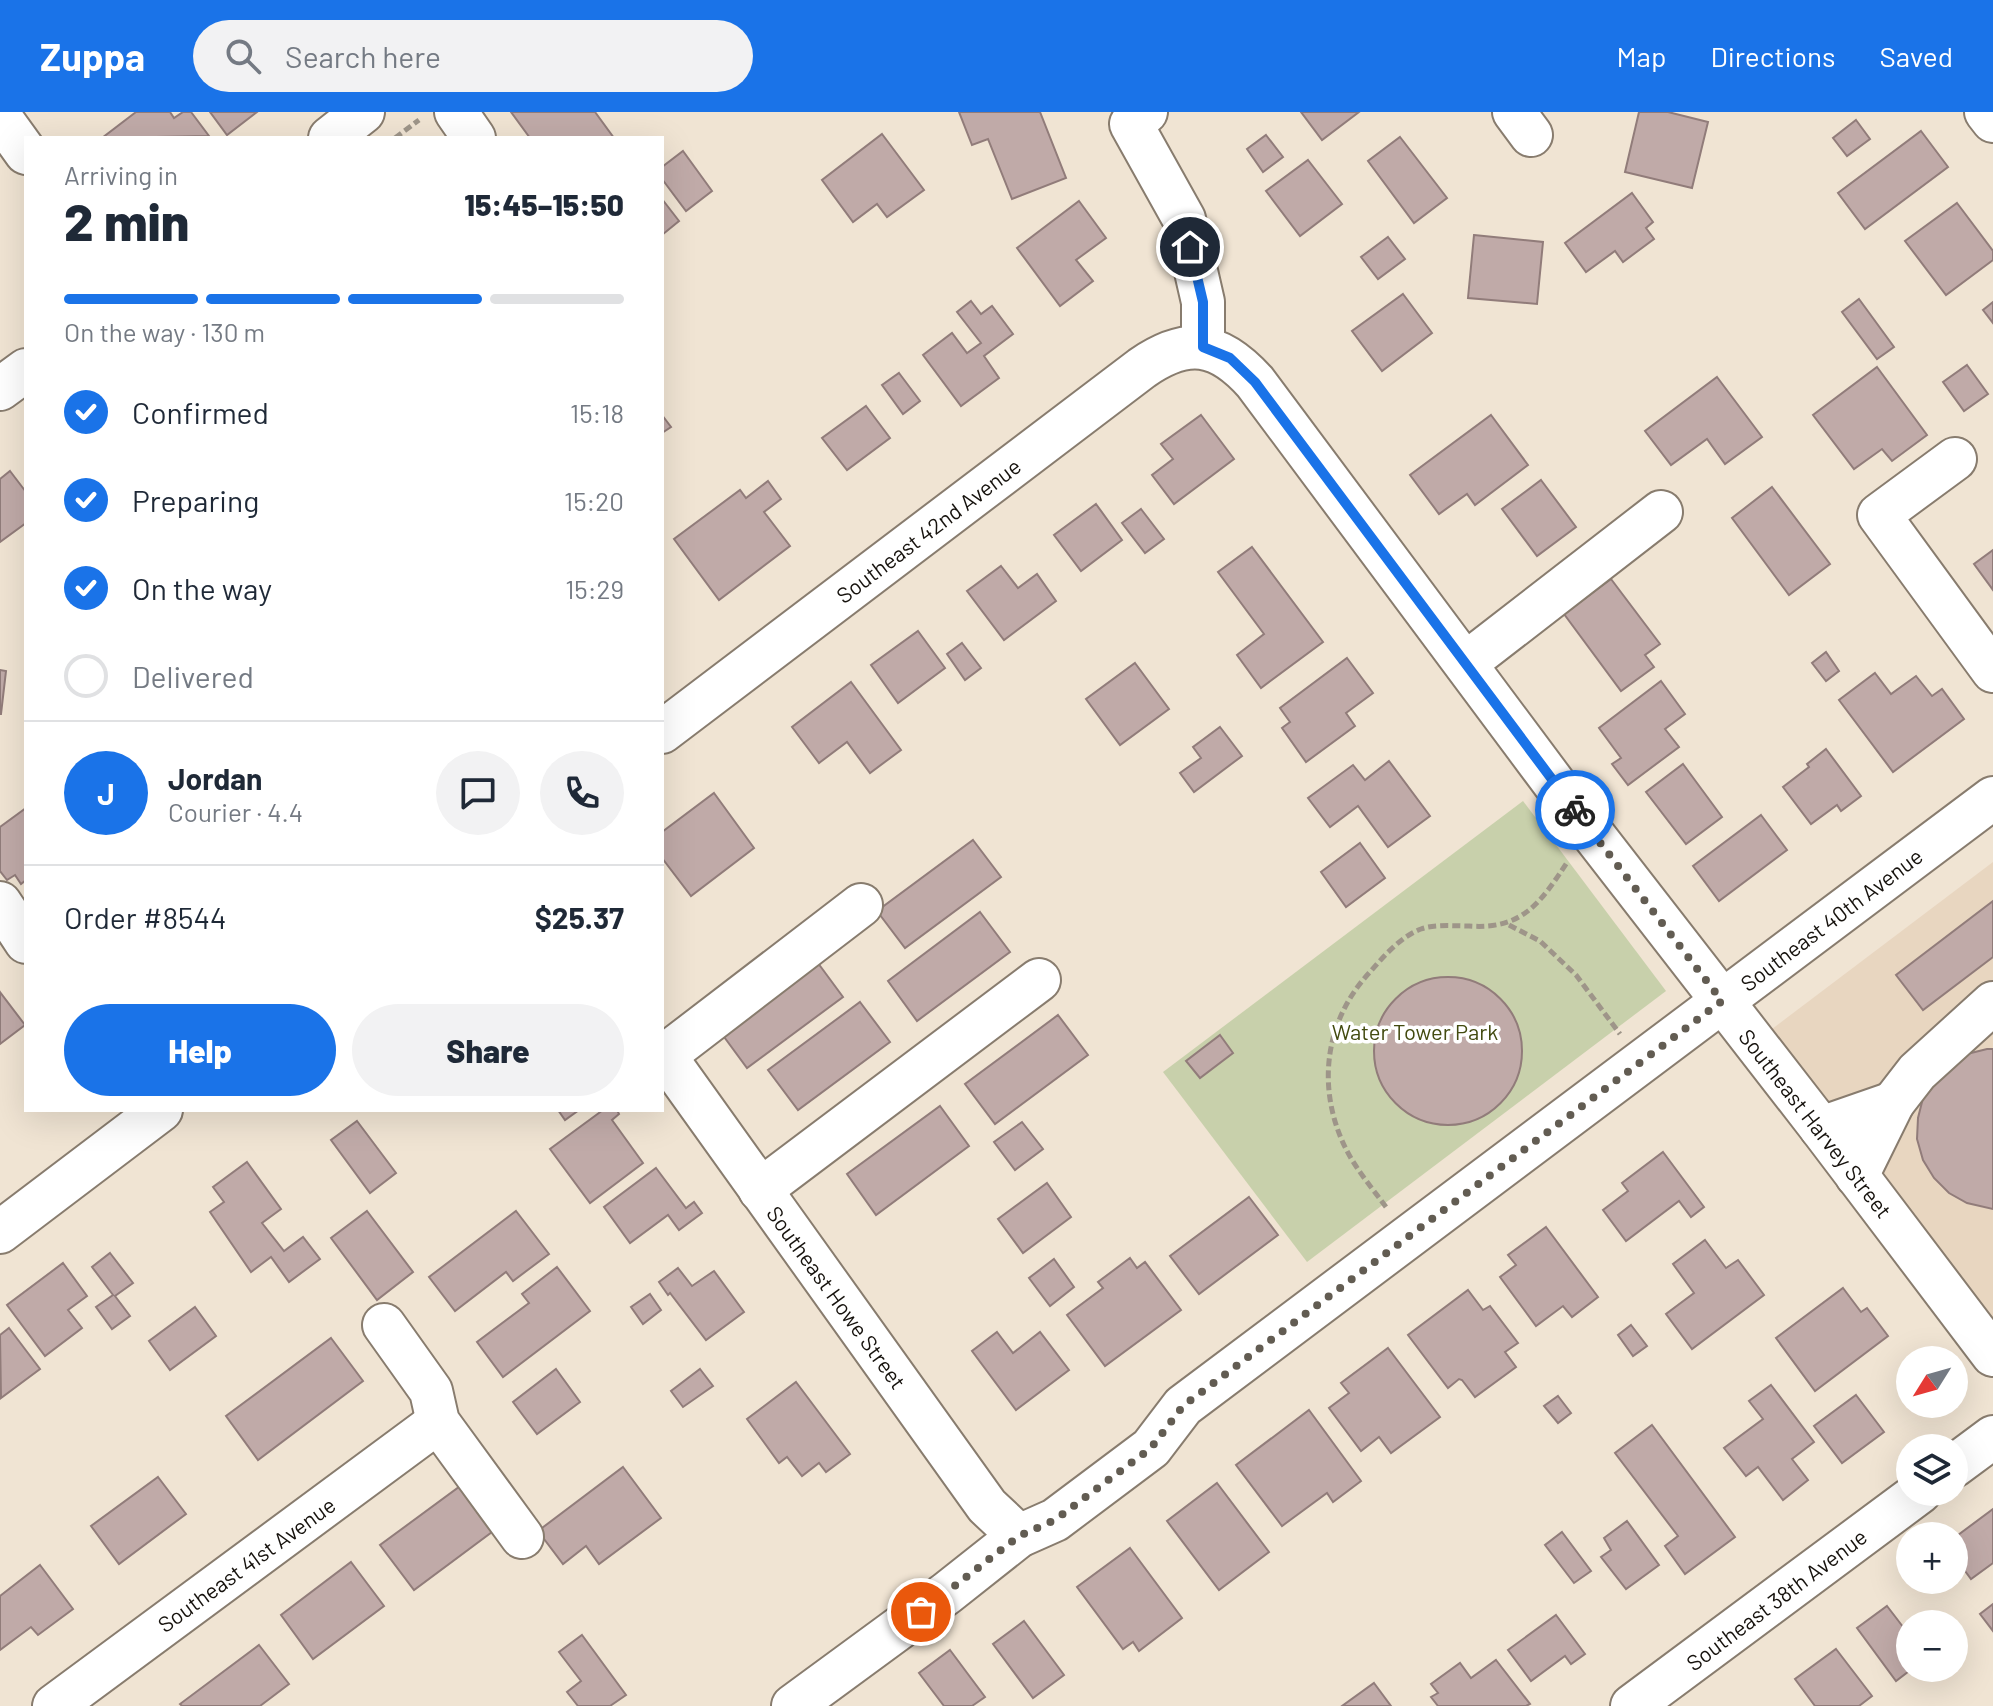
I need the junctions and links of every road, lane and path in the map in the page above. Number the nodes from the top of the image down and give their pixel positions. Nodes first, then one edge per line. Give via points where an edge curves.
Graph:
1 (363, 112) edge
2 (429, 112) edge
3 (456, 112) edge
4 (1146, 112) edge
5 (1986, 112) edge
6 (0, 117) edge
7 (1993, 121) edge
8 (333, 136) edge
9 (398, 136) edge
10 (473, 136) edge
11 (24, 150) edge
12 (1203, 347) junction
13 (24, 371) edge
14 (0, 389) edge
15 (1955, 459) dead end
16 (1661, 512) dead end
17 (1466, 663) junction
18 (1993, 671) edge
19 (664, 730) edge
20 (1993, 798) edge
21 (1589, 829) junction
22 (0, 903) edge
23 (861, 905) dead end
24 (1508, 924) junction
25 (24, 939) edge
26 (1039, 980) dead end
27 (1722, 1001) junction
28 (1993, 1003) edge
29 (664, 1053) edge
30 (664, 1055) edge
31 (1641, 1062) junction
32 (1893, 1103) junction
33 (155, 1112) edge
34 (1821, 1128) junction
35 (1857, 1176) junction
36 (760, 1190) junction
37 (0, 1232) edge
38 (1407, 1237) junction
39 (384, 1325) dead end
40 (1993, 1355) edge
41 (438, 1422) junction
42 (1993, 1437) edge
43 (1968, 1456) edge
44 (1901, 1506) edge
45 (1019, 1536) junction
46 (522, 1537) dead end
47 (54, 1706) edge
48 (793, 1706) edge
49 (1632, 1706) edge

1 - 8 street
2 - 9 path
3 - 10 street
4 - 12 street via 1131,124 1184,219 1203,302
5 - 7 street
6 - 11 street
12 - 17 street, Southeast Harvey Street via 1230,358 1255,382
12 - 19 street, Southeast 42nd Avenue via 1175,350 1142,368
13 - 14 street
15 - 18 street via 1879,515
16 - 17 street
17 - 21 street, Southeast Harvey Street
20 - 27 street, Southeast 40th Avenue
21 - 24 path via 1551,887
21 - 27 street, Southeast Harvey Street
22 - 25 street
23 - 29 street
24 - 31 path via 1540,941 1576,975
24 - 38 path via 1423,928 1404,938 1363,979 1334,1026 1327,1065 1334,1118 1345,1147
26 - 36 street
27 - 31 street, Southeast 40th Avenue
27 - 34 street, Southeast Harvey Street
28 - 32 street via 1917,1072
30 - 36 street, Southeast Howe Street
31 - 38 street, Southeast 40th Avenue
32 - 34 street
32 - 35 street
33 - 37 street
34 - 35 street, Southeast Harvey Street
35 - 40 street, Southeast Harvey Street
36 - 45 street, Southeast Howe Street via 987,1506
38 - 45 street, Southeast 40th Avenue via 1183,1406 1151,1448 1055,1520
39 - 41 street via 431,1391
41 - 46 street
41 - 47 street, Southeast 41st Avenue
42 - 43 street
44 - 49 street, Southeast 38th Avenue
45 - 48 street, Southeast 40th Avenue

